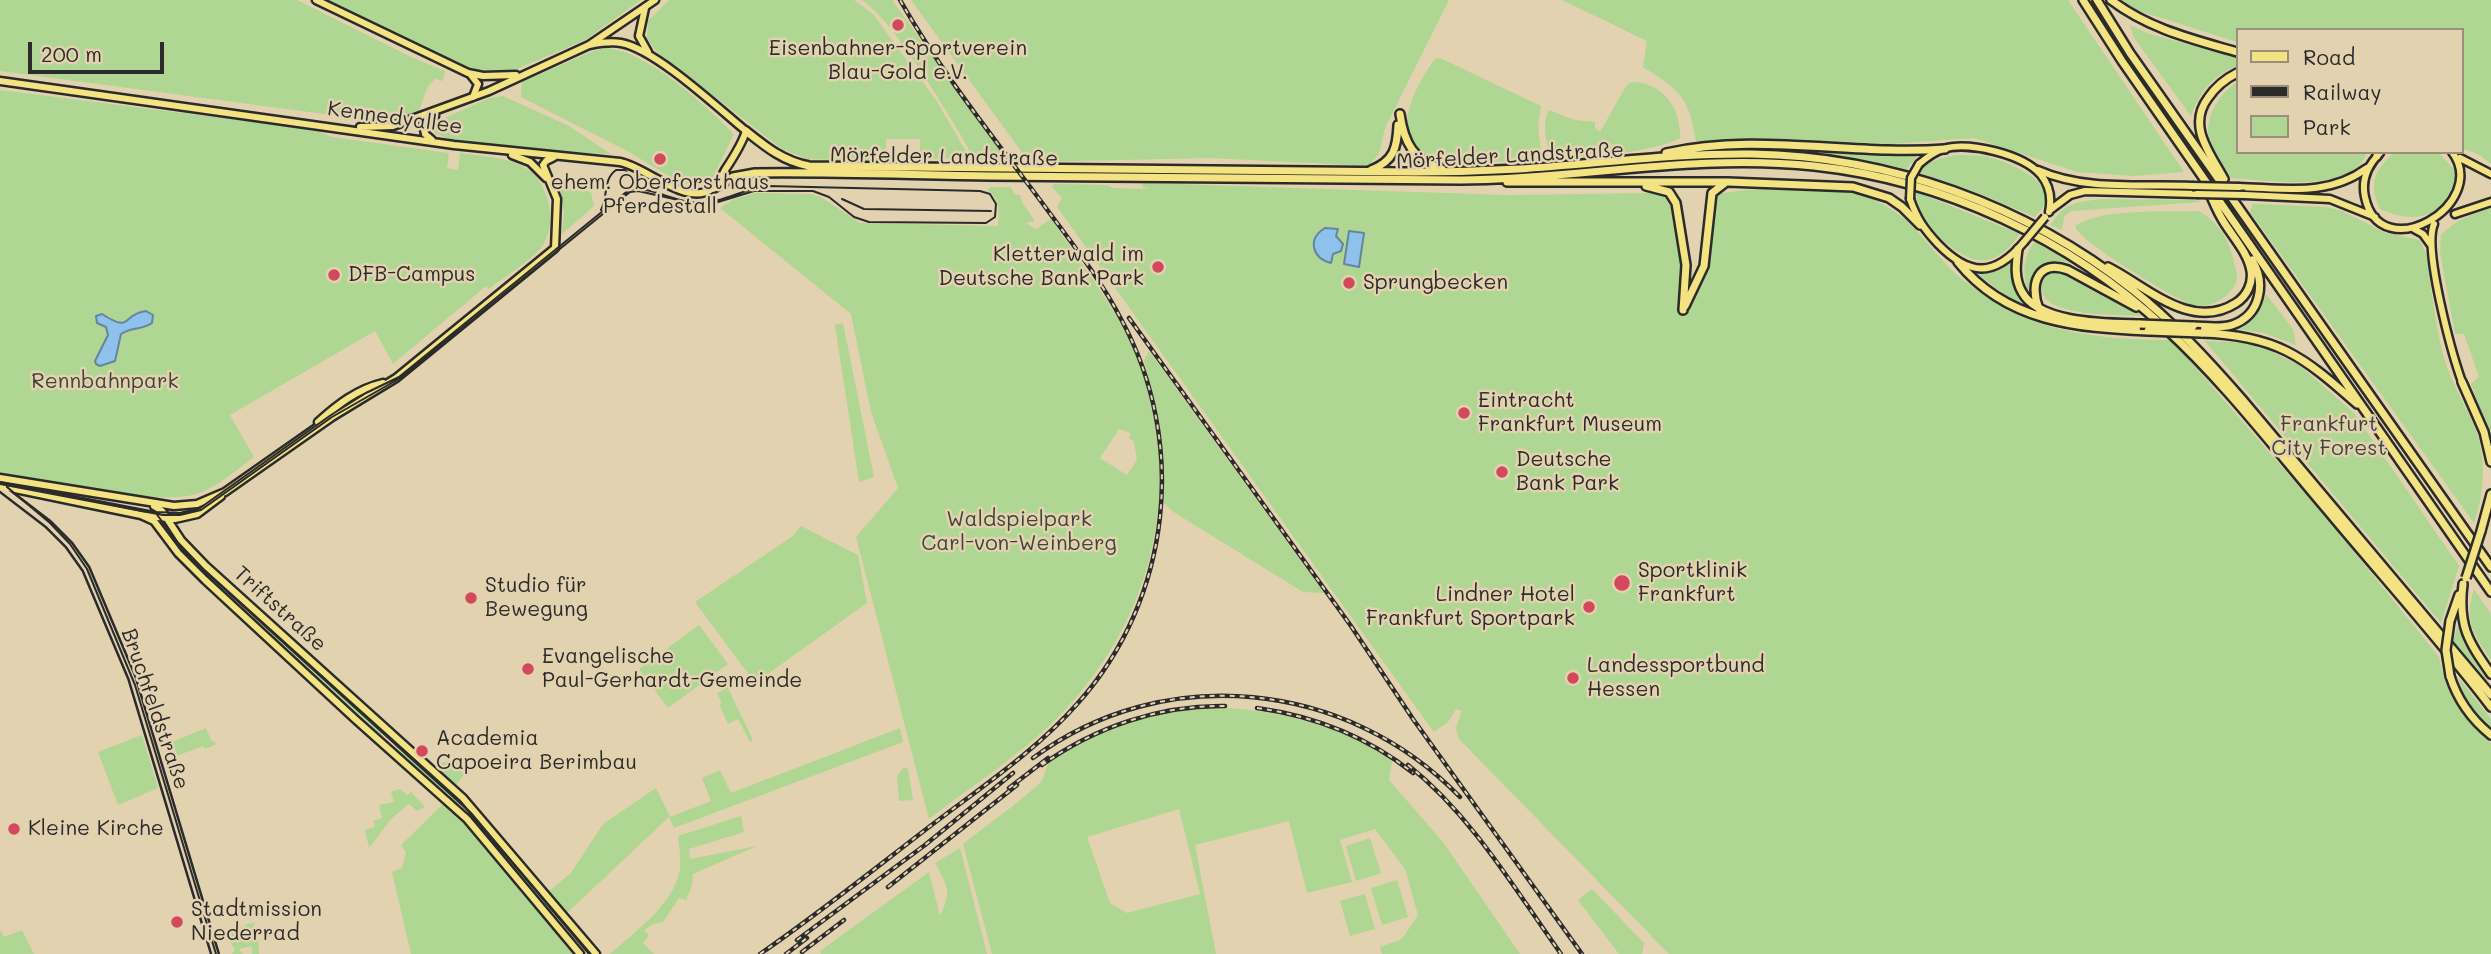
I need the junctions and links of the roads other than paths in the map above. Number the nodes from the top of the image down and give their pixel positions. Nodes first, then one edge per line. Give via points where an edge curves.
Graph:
1 (316, 0) edge
2 (655, 0) edge
3 (2083, 0) edge
4 (2097, 0) edge
5 (2111, 0) edge
6 (645, 8) junction
7 (589, 45) junction
8 (2236, 52) edge
9 (649, 53) junction
10 (468, 73) junction
11 (522, 74) junction
12 (2236, 74) edge
13 (0, 81) edge
14 (471, 99) junction
15 (458, 104) junction
16 (344, 128) junction
17 (746, 131) junction
18 (437, 142) junction
19 (1945, 149) junction
20 (498, 150) junction
21 (2377, 154) edge
22 (2454, 154) edge
23 (556, 157) junction
24 (1648, 158) junction
25 (2458, 158) junction
26 (2368, 167) junction
27 (2033, 168) junction
28 (1364, 172) junction
29 (1453, 172) junction
30 (2491, 174) edge
31 (2468, 175) dead end
32 (2204, 179) junction
33 (549, 180) junction
34 (1468, 180) junction
35 (1728, 182) junction
36 (1632, 183) junction
37 (714, 188) junction
38 (2491, 202) edge
39 (2237, 204) junction
40 (2463, 204) dead end
41 (2218, 210) junction
42 (2047, 214) junction
43 (2375, 217) junction
44 (2449, 217) junction
45 (2434, 224) junction
46 (1920, 225) junction
47 (2412, 228) junction
48 (2021, 246) junction
49 (2431, 246) junction
50 (2084, 255) junction
51 (1958, 262) junction
52 (2039, 309) junction
53 (2149, 313) junction
54 (2462, 382) joint
55 (2368, 414) junction
56 (2491, 463) edge
57 (0, 479) edge
58 (0, 486) edge
59 (9, 488) junction
60 (225, 492) junction
61 (38, 494) junction
62 (2491, 494) edge
63 (20, 500) junction
64 (149, 504) junction
65 (174, 506) junction
66 (33, 510) junction
67 (161, 514) junction
68 (141, 515) junction
69 (168, 518) junction
70 (187, 518) junction
71 (160, 528) junction
72 (177, 535) junction
73 (2491, 567) edge
74 (2464, 581) junction
75 (2491, 592) edge
76 (2491, 674) edge
77 (2491, 695) edge
78 (2491, 708) edge
79 (2491, 735) edge
80 (215, 954) edge
81 (580, 954) edge
82 (596, 954) edge

1 - 10 main road
2 - 6 main road
3 - 32 highway
4 - 39 highway
5 - 8 highway via 2154,27
6 - 7 main road
6 - 9 main road via 639,36
7 - 9 main road via 621,43
7 - 11 main road
9 - 17 main road
10 - 11 main road
10 - 14 main road via 478,85
11 - 14 main road
12 - 39 highway via 2209,95 2199,126 2208,154
13 - 16 main road, Kennedyallee
14 - 15 main road
15 - 16 main road via 393,126
15 - 18 main road via 425,122 425,134
16 - 18 main road, Kennedyallee
17 - 28 highway, Mörfelder Landstraße via 777,155 809,166
17 - 37 main road
18 - 20 main road, Kennedyallee
19 - 24 highway via 1875,151 1747,144
19 - 27 main road via 1981,148
19 - 46 main road, bridge via 1919,164 1911,178 1910,199
20 - 23 main road, Kennedyallee
20 - 33 main road via 530,162
21 - 26 main road
22 - 25 main road
23 - 33 main road via 543,164
23 - 37 main road, Kennedyallee via 625,163 688,194
24 - 29 highway, Mörfelder Landstraße
24 - 50 highway, Mörfelder Landstraße via 1769,155 1871,167 1991,205
25 - 30 main road
25 - 31 main road
26 - 27 main road, bridge via 2346,182 2322,189 2081,183
26 - 43 main road via 2364,193
27 - 42 main road via 2049,190
28 - 29 highway, Mörfelder Landstraße
28 - 29 highway via 1393,156 1400,114 1404,138 1415,155
32 - 41 highway
32 - 55 highway
33 - 60 main road via 559,207 555,248 407,369
34 - 36 highway
34 - 37 highway, Mörfelder Landstraße via 762,173 737,176
34 - 53 highway, Mörfelder Landstraße via 1724,163 1855,172 1944,195 2014,224 2077,260
35 - 36 highway
35 - 36 highway via 1712,193 1704,266 1683,310 1686,265 1675,199 1663,190
35 - 46 highway via 1862,189 1897,203
38 - 44 main road
39 - 73 highway
40 - 44 main road
41 - 50 highway via 2251,273 2245,295 2226,308 2181,309
41 - 52 highway, bridge via 2254,264 2260,284 2250,313 2238,323 2224,327 2088,321
42 - 43 main road, bridge via 2070,195 2085,191 2330,199
42 - 48 main road, bridge
43 - 47 main road
44 - 45 main road
45 - 47 main road
45 - 49 main road
46 - 51 main road
47 - 49 main road
48 - 51 main road via 2005,262 1988,268
48 - 52 highway via 2016,270 2019,286
49 - 54 main road via 2447,334
50 - 77 highway, Mörfelder Landstraße via 2156,309 2214,366
51 - 55 highway, bridge via 1986,289 2038,316 2083,327 2246,337 2286,350 2319,370
52 - 53 highway via 2035,281 2044,271 2058,267
53 - 78 highway, Mörfelder Landstraße via 2235,403
54 - 56 highway via 2484,432
55 - 75 highway
57 - 59 street, Bruchfeldstraße
57 - 64 main road
58 - 59 main road
58 - 63 street, Bruchfeldstraße
59 - 61 main road
59 - 63 street, Bruchfeldstraße
60 - 65 main road via 197,504
60 - 70 main road
61 - 66 street via 29,499
61 - 68 main road
62 - 74 highway, bridge
63 - 66 street, Bruchfeldstraße
64 - 65 main road
64 - 67 main road
65 - 67 main road
66 - 80 street, Bruchfeldstraße via 84,564 115,637
67 - 68 main road
67 - 69 main road
67 - 71 main road
68 - 71 main road, Triftstraße
69 - 70 main road
69 - 72 main road, Triftstraße
70 - 72 main road
71 - 81 main road, Triftstraße via 205,580 467,819
72 - 82 main road, Triftstraße via 474,811
74 - 76 highway via 2461,612 2465,632
74 - 79 highway, bridge via 2450,621 2446,650 2450,676 2473,720

